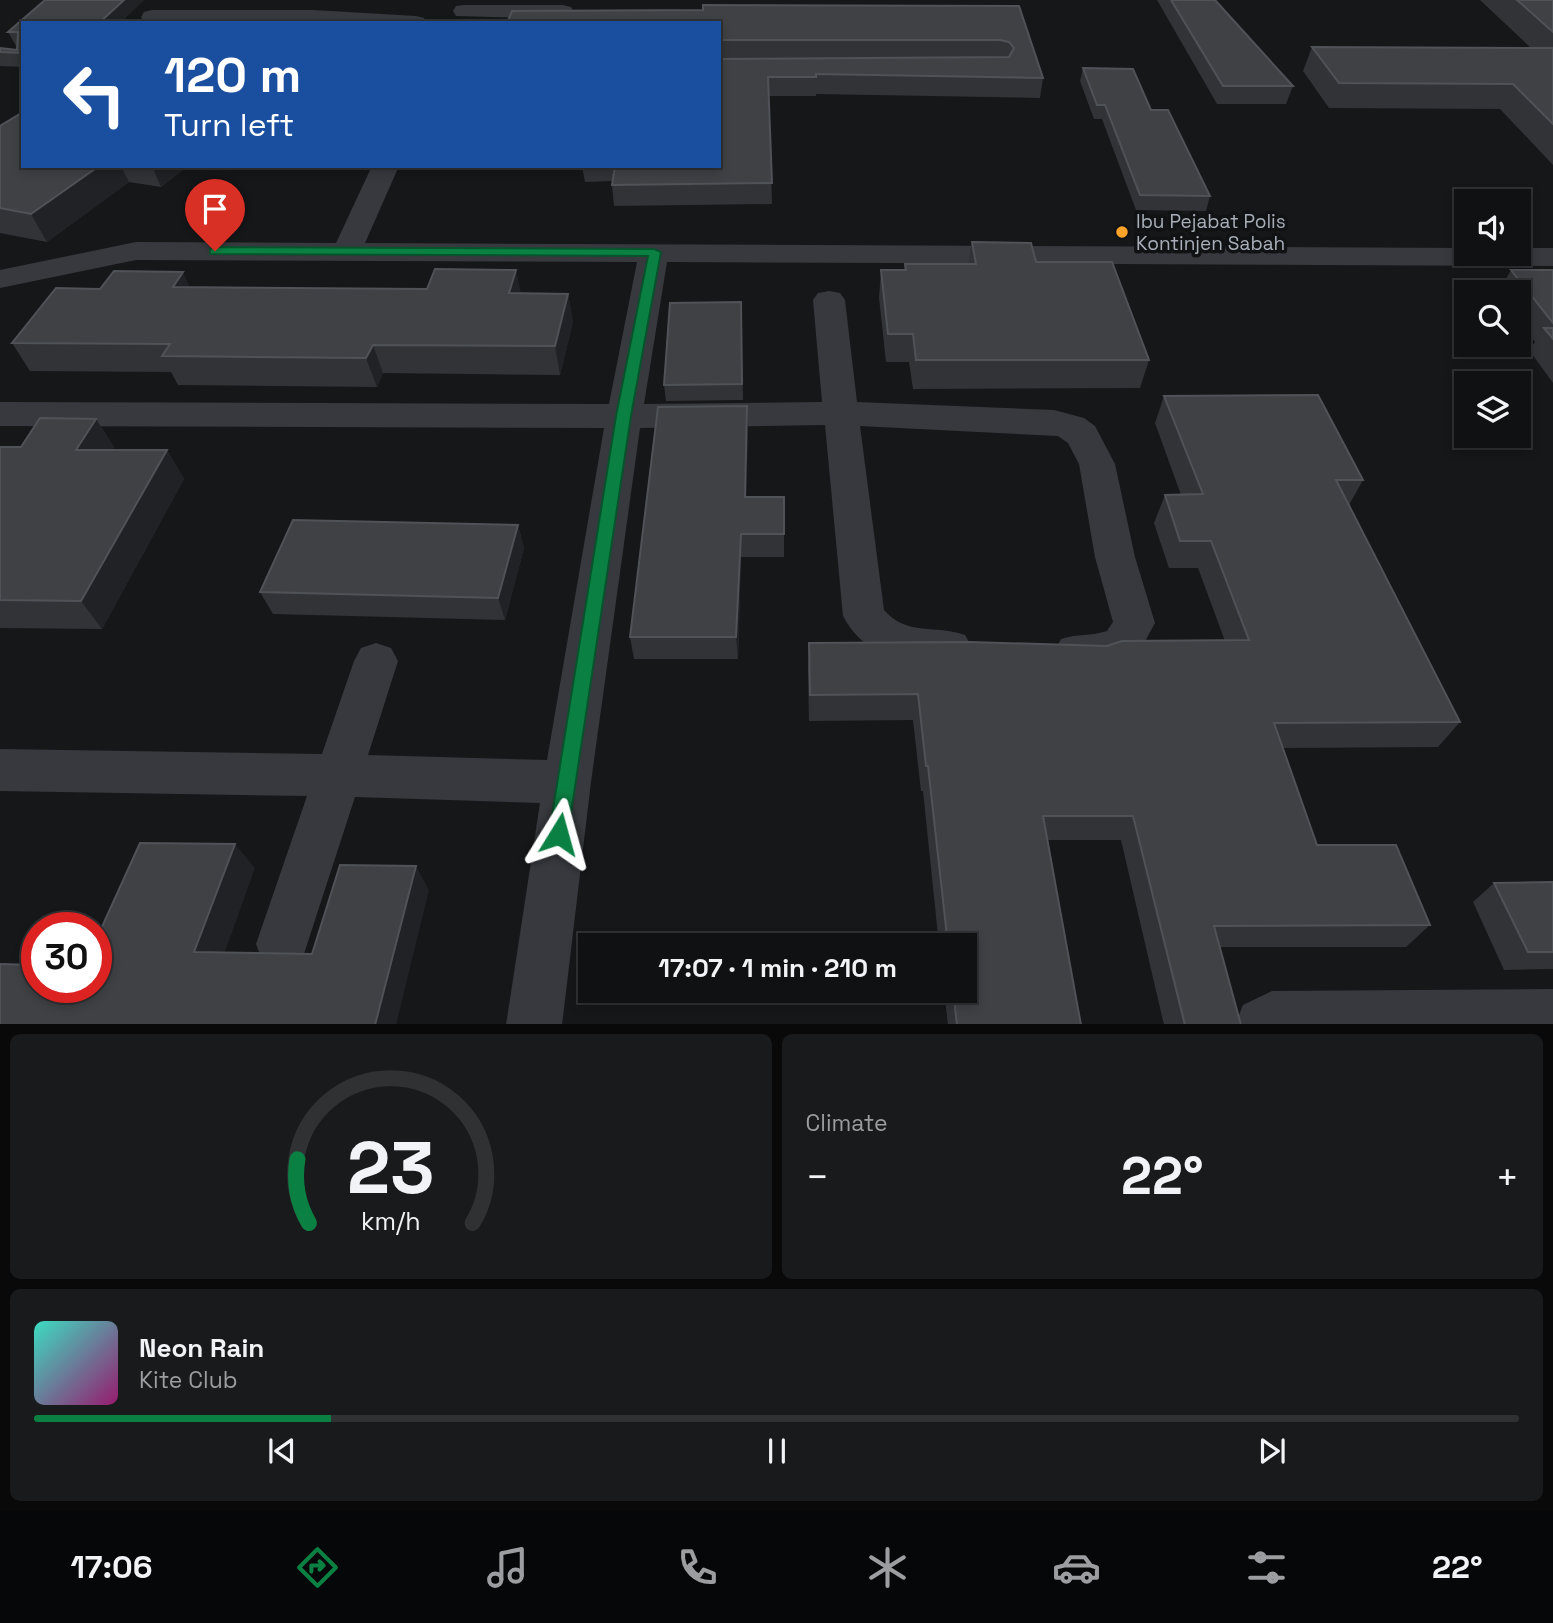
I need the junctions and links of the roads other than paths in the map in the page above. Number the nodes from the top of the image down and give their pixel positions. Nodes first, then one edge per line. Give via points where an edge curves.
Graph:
1 (169, 0) edge
2 (463, 11) edge
3 (589, 12) edge
4 (149, 20) edge
5 (382, 21) edge
6 (385, 168) edge
7 (347, 251) junction
8 (654, 252) junction
9 (1553, 257) edge
10 (12, 277) edge
11 (829, 300) dead end
12 (0, 305) edge
13 (841, 413) junction
14 (0, 414) edge
15 (624, 416) junction
16 (987, 649) edge
17 (1042, 650) edge
18 (376, 661) dead end
19 (0, 770) edge
20 (337, 775) junction
21 (566, 782) junction
22 (282, 944) dead end
23 (1534, 1019) edge
24 (534, 1024) edge
25 (1263, 1024) edge

1 - 4 street
2 - 3 street
4 - 5 street via 313,17
6 - 7 street
7 - 8 street
7 - 10 street via 136,251
8 - 9 street
8 - 15 street
10 - 12 street
11 - 13 street
13 - 15 street
13 - 16 street via 864,616 877,633 904,646
13 - 17 street via 1054,422 1082,435 1097,464 1115,557 1134,622 1122,644 1097,652
14 - 15 street
15 - 21 street
18 - 20 street
19 - 20 street
20 - 21 street
20 - 22 street
21 - 24 street
23 - 25 street via 1293,1018

